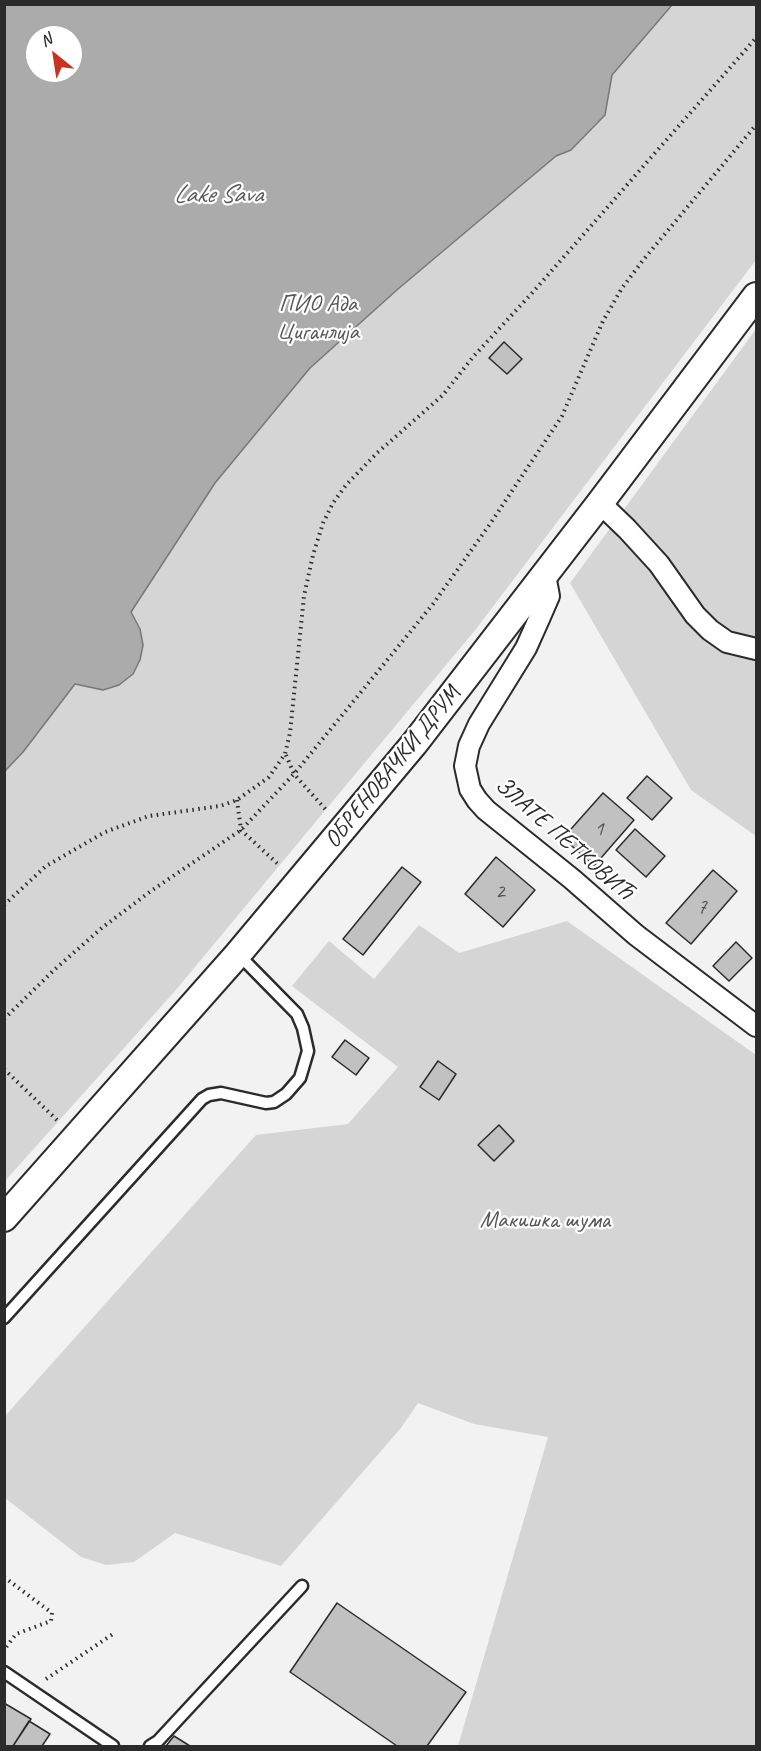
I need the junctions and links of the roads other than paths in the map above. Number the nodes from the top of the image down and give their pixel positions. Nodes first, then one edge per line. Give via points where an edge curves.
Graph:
1 (756, 296) edge
2 (600, 503) junction
3 (545, 574) junction
4 (756, 649) edge
5 (238, 954) junction
6 (756, 1026) edge
7 (4, 1218) edge
8 (4, 1318) edge
9 (302, 1586) dead end
10 (4, 1672) edge
11 (113, 1746) edge
12 (150, 1746) edge

1 - 2 street, ОБРЕНОВАЧКИ ДРУМ
2 - 3 street, ОБРЕНОВАЧКИ ДРУМ
2 - 4 street via 659,564 710,630 727,642
3 - 5 street, ОБРЕНОВАЧКИ ДРУМ via 421,735
3 - 6 street, ЗЛАТЕ ПЕТКОВИЋ via 549,596 539,619 469,746 465,766 470,789 486,810 636,935
5 - 7 street, ОБРЕНОВАЧКИ ДРУМ
5 - 8 lane via 297,1014 308,1051 300,1078 274,1102 220,1093 202,1099
9 - 12 lane
10 - 11 lane

